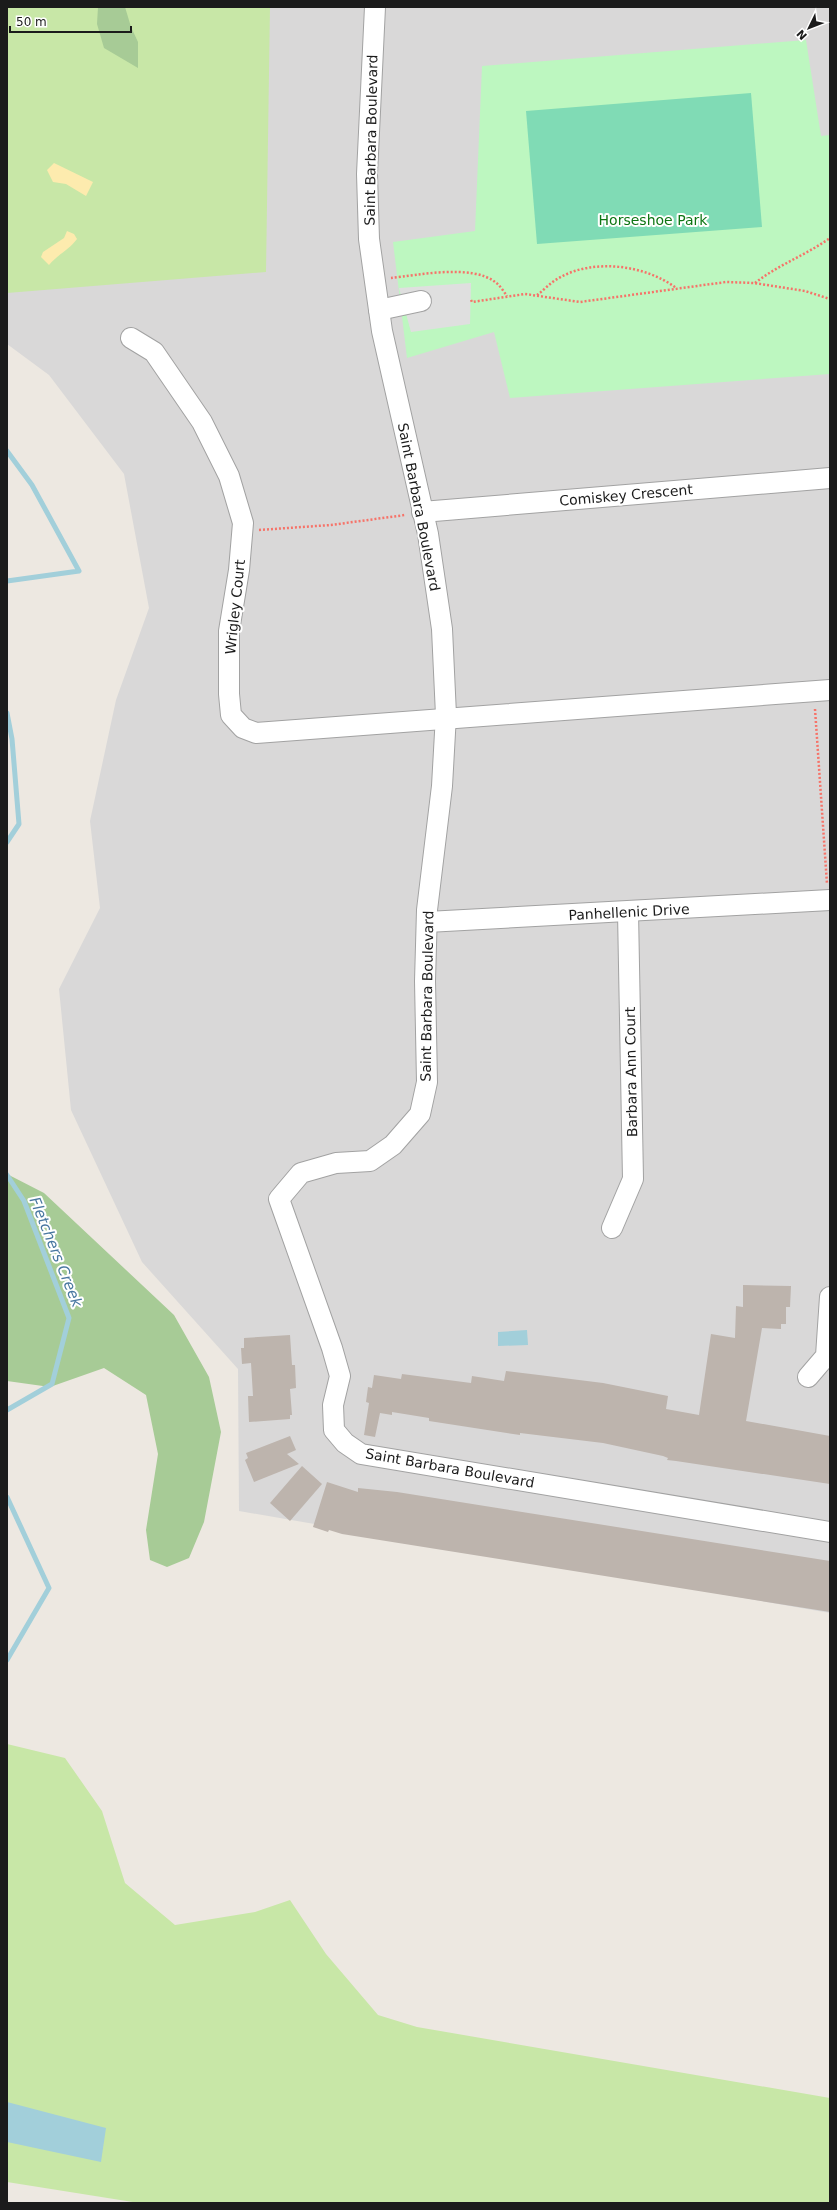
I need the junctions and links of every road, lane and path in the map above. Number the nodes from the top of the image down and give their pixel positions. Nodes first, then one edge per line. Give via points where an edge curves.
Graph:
1 (375, 7) edge
2 (830, 238) edge
3 (374, 280) junction
4 (754, 283) junction
5 (676, 288) junction
6 (507, 296) junction
7 (537, 296) junction
8 (830, 299) edge
9 (470, 300) dead end
10 (421, 301) dead end
11 (379, 310) junction
12 (131, 338) dead end
13 (830, 478) edge
14 (422, 512) junction
15 (242, 531) junction
16 (822, 690) edge
17 (446, 718) junction
18 (829, 906) edge
19 (628, 912) junction
20 (427, 922) junction
21 (612, 1228) dead end
22 (830, 1297) edge
23 (808, 1377) dead end
24 (830, 1532) edge

1 - 3 street, Saint Barbara Boulevard via 367,174 369,239
2 - 4 path via 816,248 770,271
3 - 6 path via 448,272 479,275 495,282
3 - 11 street, Saint Barbara Boulevard
4 - 5 path via 726,282
4 - 8 path via 805,291
5 - 7 path via 580,302
5 - 7 path via 663,278 641,270 594,266 559,277
6 - 7 path
6 - 9 path via 472,302
10 - 11 street
11 - 14 street, Saint Barbara Boulevard
12 - 15 street, Wrigley Court via 154,352 202,422 228,476 243,523
13 - 14 street, Comiskey Crescent
14 - 15 path via 331,525
14 - 17 street, Saint Barbara Boulevard via 428,534 442,629
15 - 17 street, Wrigley Court via 239,570 229,631 228,694 231,715 244,728 256,733
16 - 17 street
16 - 18 path via 824,861
17 - 20 street, Saint Barbara Boulevard via 442,786
18 - 19 street, Panhellenic Drive
19 - 20 street, Panhellenic Drive
19 - 21 street, Barbara Ann Court via 633,1179
20 - 24 street, Saint Barbara Boulevard via 427,1082 420,1114 393,1145 370,1161 336,1163 301,1173 279,1199 340,1376 333,1405 334,1430 345,1443 361,1454
22 - 23 street via 826,1356

